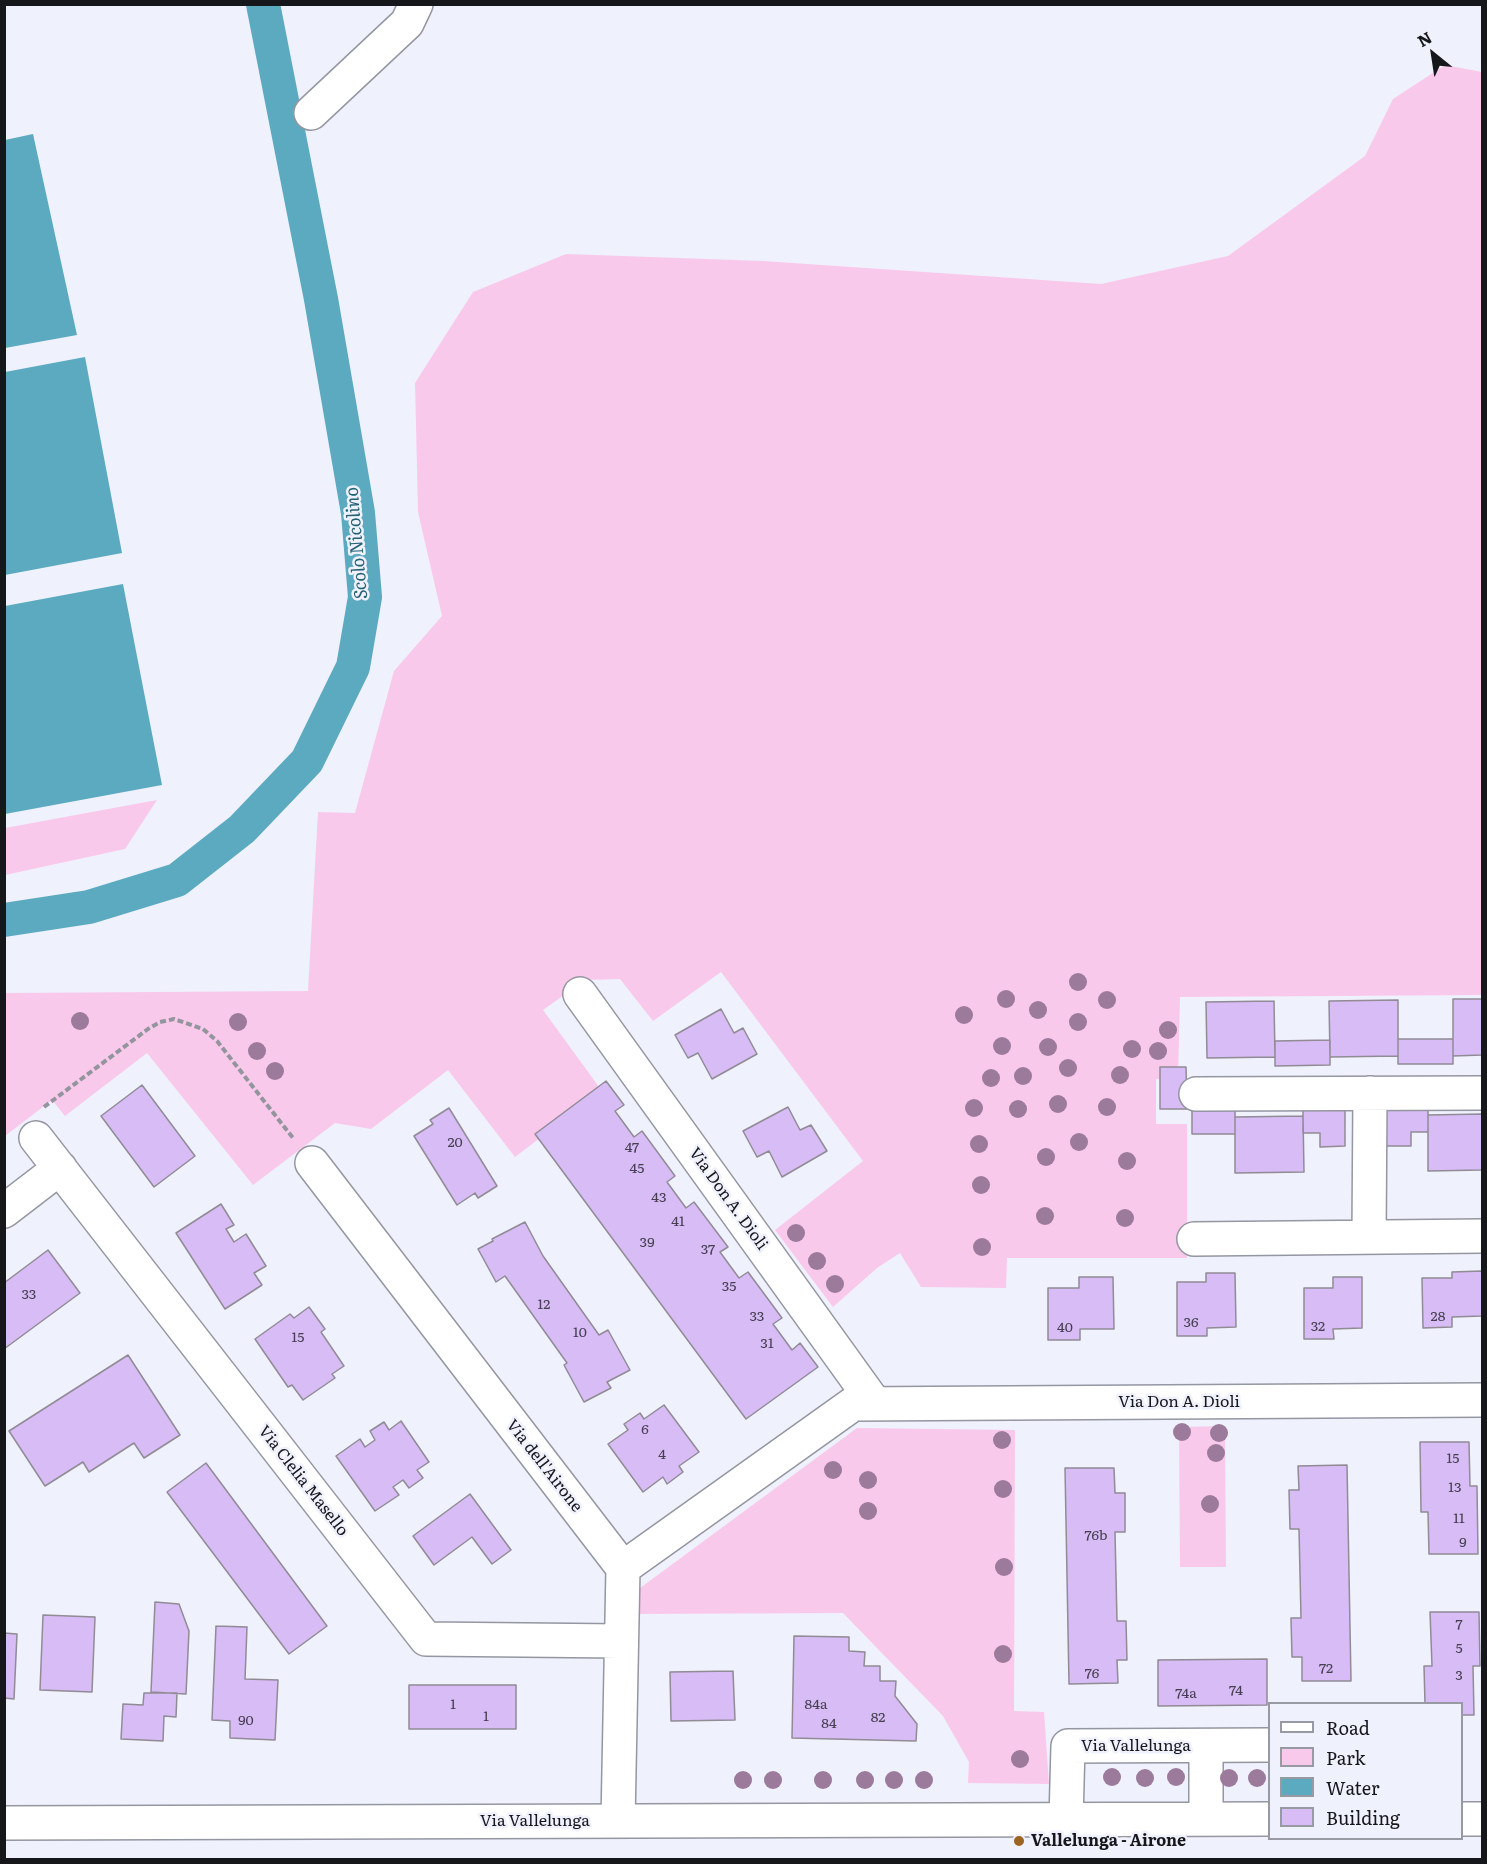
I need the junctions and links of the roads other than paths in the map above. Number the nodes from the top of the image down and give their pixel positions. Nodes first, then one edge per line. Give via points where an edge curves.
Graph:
1 (416, 4) edge
2 (311, 113) dead end
3 (580, 994) dead end
4 (1370, 1093) junction
5 (1482, 1093) edge
6 (1196, 1094) dead end
7 (36, 1126) road end
8 (312, 1163) road end
9 (60, 1168) junction
10 (4, 1211) edge
11 (1482, 1236) edge
12 (1369, 1237) junction
13 (1194, 1239) dead end
14 (1482, 1400) edge
15 (875, 1404) junction
16 (623, 1568) junction
17 (621, 1641) junction
18 (1268, 1745) edge
19 (1206, 1746) junction
20 (1268, 1819) edge
21 (1463, 1819) edge
22 (1482, 1819) edge
23 (1066, 1820) junction
24 (1206, 1820) junction
25 (618, 1821) junction
26 (4, 1822) edge

1 - 2 street via 407,23
3 - 15 street, Via Don A. Dioli
4 - 5 street
4 - 6 street
4 - 12 street
7 - 9 street, Via Clelia Masello
8 - 16 street, Via dell'Airone
9 - 10 street
9 - 17 street, Via Clelia Masello via 426,1639
11 - 12 street
12 - 13 street
14 - 15 street, Via Don A. Dioli
15 - 16 street, Via Don A. Dioli via 853,1404
16 - 17 street
17 - 25 street
18 - 19 street, Via Vallelunga
19 - 23 street, Via Vallelunga via 1068,1746
19 - 24 street, Via Vallelunga
20 - 24 street, Via Vallelunga
21 - 22 street
23 - 24 street, Via Vallelunga
23 - 25 street, Via Vallelunga
25 - 26 street, Via Vallelunga

